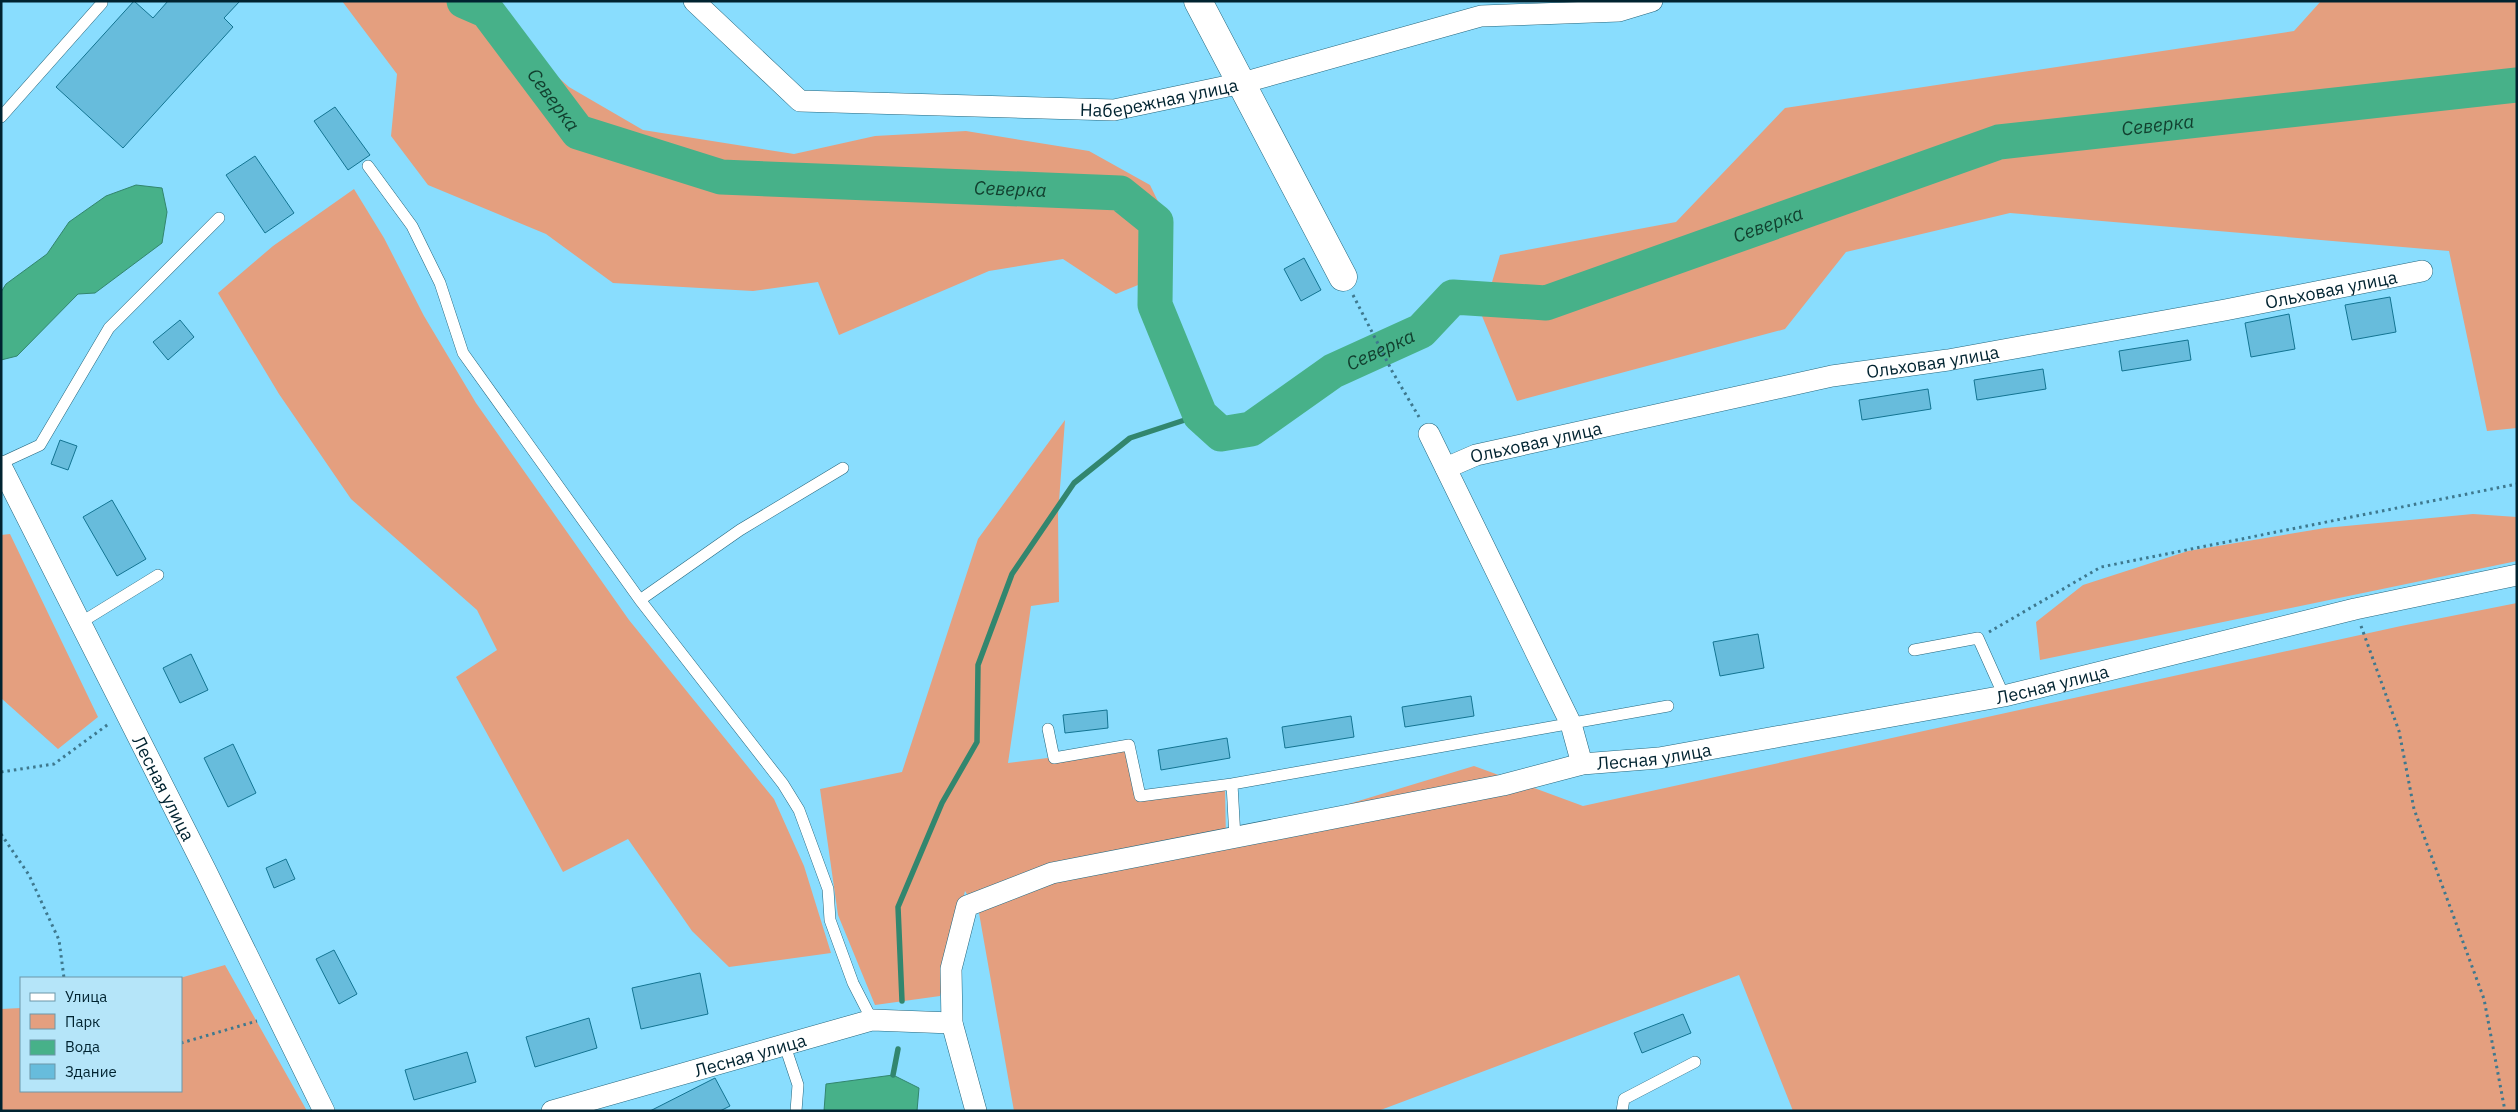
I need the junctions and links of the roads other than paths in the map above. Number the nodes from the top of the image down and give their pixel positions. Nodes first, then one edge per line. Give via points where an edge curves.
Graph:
1 (694, 1) edge
2 (1198, 1) edge
3 (1652, 1) edge
4 (102, 3) dead end
5 (1242, 83) junction
6 (1, 117) edge
7 (368, 166) dead end
8 (219, 218) dead end
9 (2422, 272) dead end
10 (1344, 277) road end
11 (1429, 434) road end
12 (1, 465) edge
13 (844, 468) dead end
14 (1446, 468) junction
15 (2517, 574) edge
16 (158, 575) dead end
17 (640, 600) junction
18 (80, 623) junction
19 (1914, 650) dead end
20 (2004, 696) junction
21 (1668, 706) dead end
22 (1571, 724) junction
23 (1048, 729) dead end
24 (1582, 764) junction
25 (1232, 784) junction
26 (1235, 838) junction
27 (872, 1020) junction
28 (952, 1023) junction
29 (784, 1043) junction
30 (1695, 1062) dead end
31 (324, 1111) edge
32 (552, 1111) edge
33 (796, 1111) edge
34 (976, 1111) edge
35 (1622, 1111) edge

1 - 5 street, Набережная улица via 800,101 1114,110
2 - 5 street
3 - 5 street, Набережная улица via 1619,11 1481,16
4 - 6 lane
5 - 10 street
7 - 17 lane via 412,226 440,283 463,353
8 - 12 lane via 110,328 40,445
9 - 14 street, Ольховая улица via 1968,357 1832,376 1476,455
11 - 14 street
12 - 18 street, Лесная улица
13 - 17 lane via 740,530
14 - 22 street
15 - 20 street, Лесная улица via 2355,609
16 - 18 lane
17 - 27 lane via 783,784 799,810 828,890 830,920 852,983
18 - 31 street, Лесная улица
19 - 20 lane via 1978,638
20 - 24 street, Лесная улица via 1659,758
21 - 22 lane
22 - 24 street
22 - 25 lane
23 - 25 lane via 1054,758 1129,745 1140,796
24 - 26 street, Лесная улица via 1503,784
25 - 26 lane
26 - 28 street, Лесная улица via 1052,873 968,906 952,969
27 - 28 street, Лесная улица
27 - 29 street, Лесная улица
28 - 34 street
29 - 32 street, Лесная улица
29 - 33 lane via 798,1085
30 - 35 lane via 1624,1099

